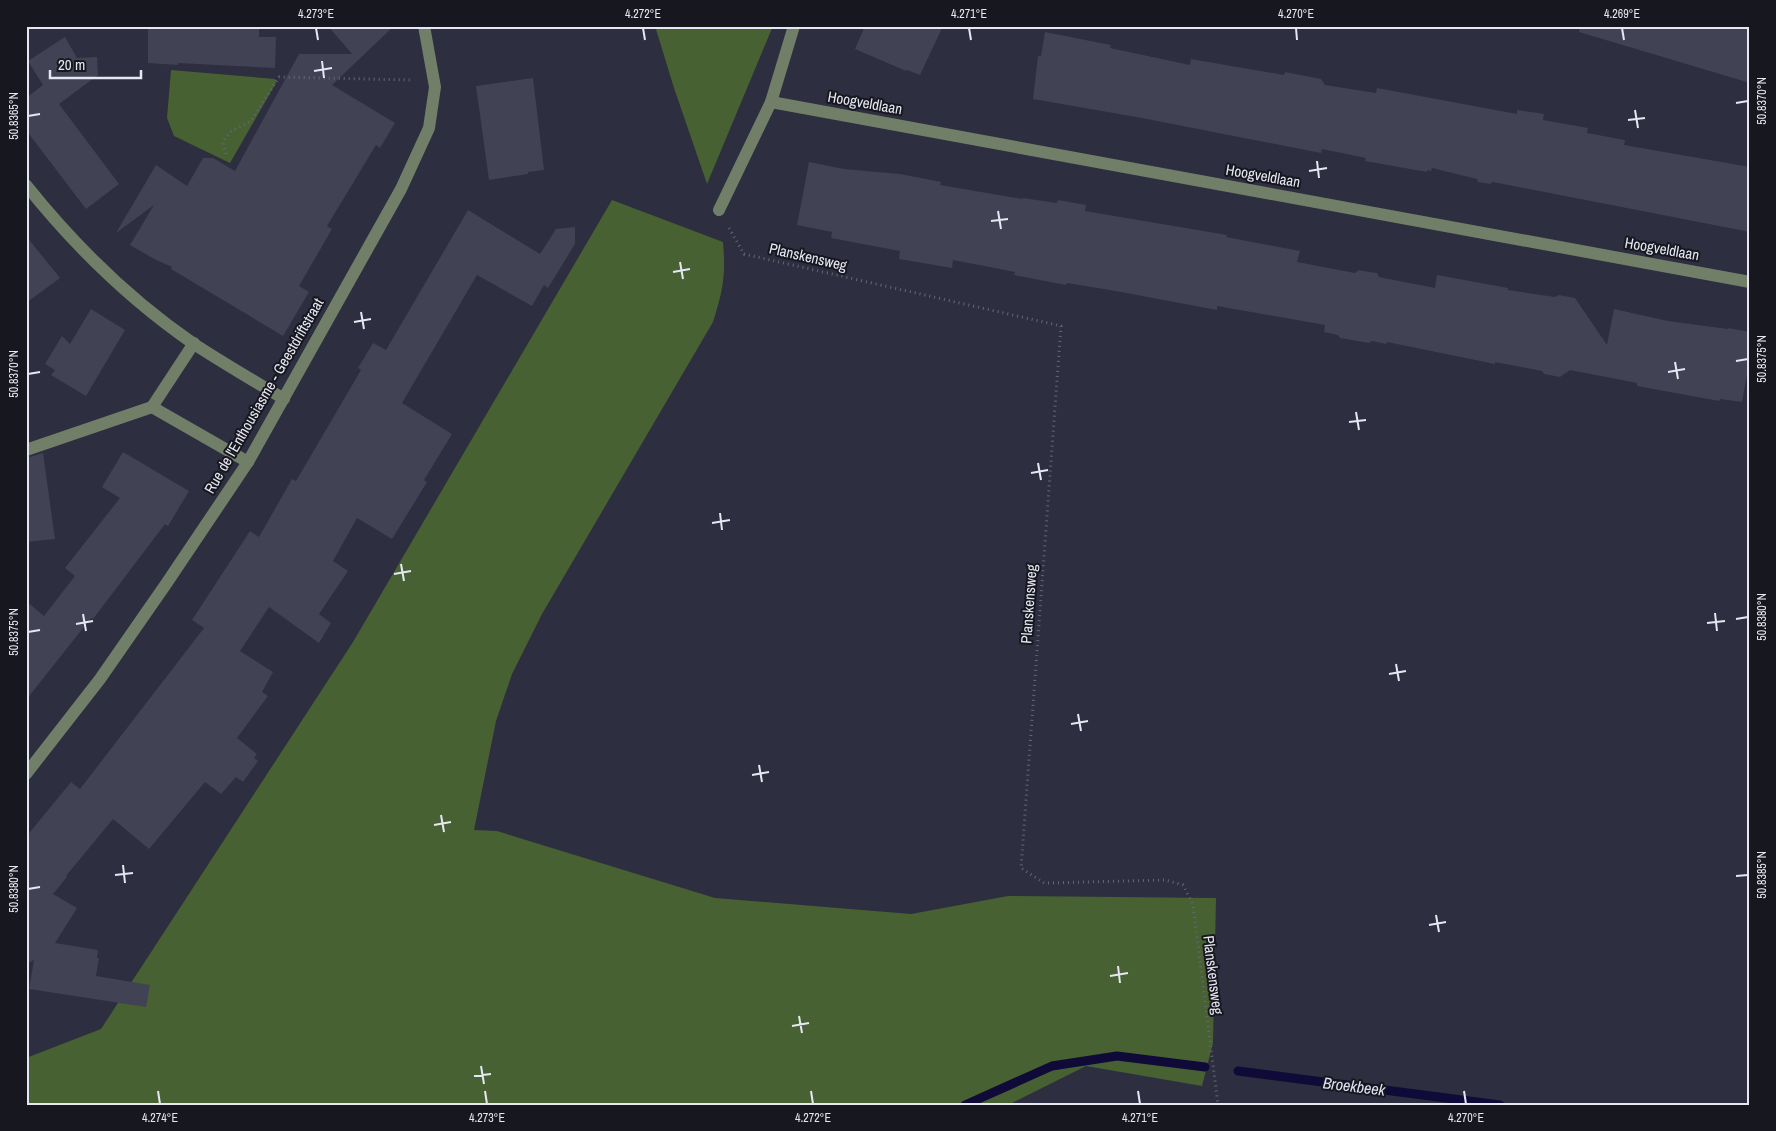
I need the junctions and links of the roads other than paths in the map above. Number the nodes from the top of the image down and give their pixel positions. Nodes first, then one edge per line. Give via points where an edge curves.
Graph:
1 (424, 26) edge
2 (794, 26) edge
3 (771, 102) junction
4 (26, 185) edge
5 (719, 210) road end
6 (1750, 282) edge
7 (194, 344) junction
8 (284, 399) junction
9 (152, 407) junction
10 (26, 450) edge
11 (248, 462) junction
12 (26, 774) edge

1 - 8 street, Rue de l'Enthousiasme - Geestdriftstraat via 435,87 429,128 401,189
2 - 3 street
3 - 5 street
3 - 6 street, Hoogveldlaan
4 - 7 street via 57,223 128,293
7 - 8 street
7 - 9 street
8 - 11 street, Rue de l'Enthousiasme - Geestdriftstraat
9 - 10 street
9 - 11 street
11 - 12 street, Rue de l'Enthousiasme - Geestdriftstraat via 100,679

